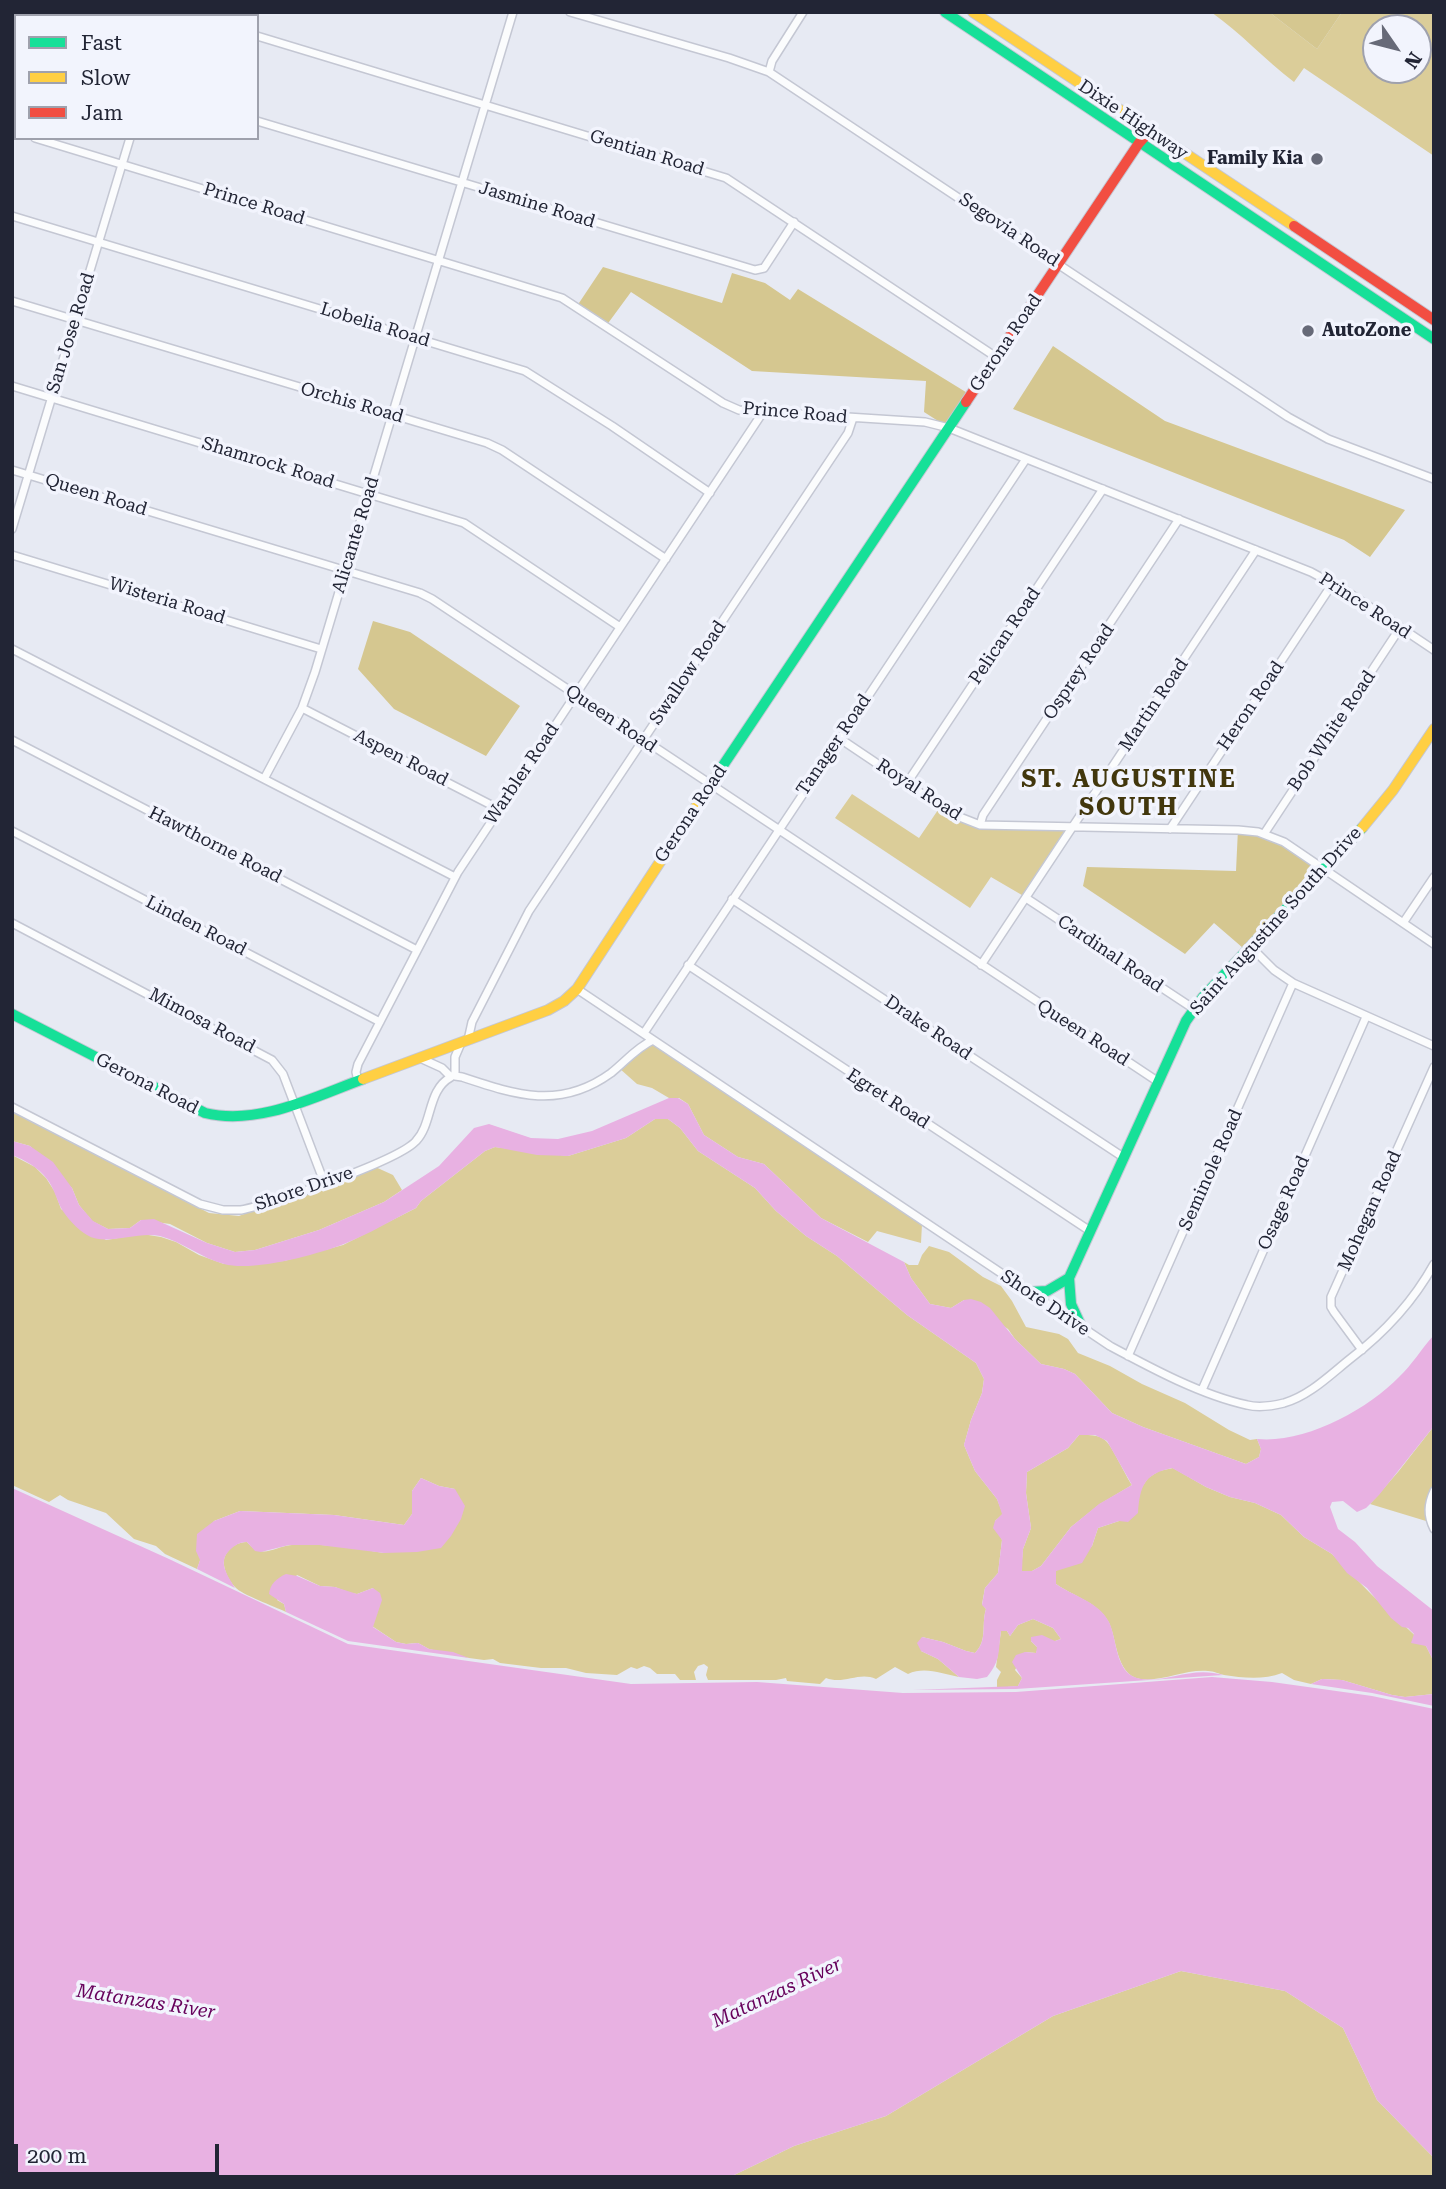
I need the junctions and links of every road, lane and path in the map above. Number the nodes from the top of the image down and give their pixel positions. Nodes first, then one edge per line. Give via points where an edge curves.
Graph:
1 (513, 12) edge
2 (570, 12) edge
3 (803, 12) edge
4 (945, 12) edge
5 (973, 12) edge
6 (1008, 36) junction
7 (259, 37) edge
8 (999, 48) junction
9 (769, 72) junction
10 (485, 104) junction
11 (259, 122) edge
12 (1150, 131) junction
13 (42, 140) edge
14 (129, 140) edge
15 (1139, 144) junction
16 (122, 164) junction
17 (462, 183) junction
18 (12, 216) edge
19 (794, 222) junction
20 (98, 242) junction
21 (439, 260) junction
22 (1059, 264) junction
23 (1373, 280) junction
24 (1364, 293) junction
25 (12, 301) edge
26 (75, 320) junction
27 (1434, 320) edge
28 (415, 337) junction
29 (1434, 339) edge
30 (996, 357) junction
31 (12, 386) edge
32 (52, 398) junction
33 (762, 412) junction
34 (392, 414) junction
35 (853, 418) junction
36 (949, 428) junction
37 (1026, 458) junction
38 (12, 470) edge
39 (29, 475) junction
40 (1434, 480) edge
41 (1103, 489) junction
42 (368, 493) junction
43 (710, 493) junction
44 (1179, 519) junction
45 (12, 529) edge
46 (1256, 550) junction
47 (12, 555) edge
48 (666, 559) junction
49 (345, 570) junction
50 (1333, 583) junction
51 (620, 627) junction
52 (1400, 628) junction
53 (12, 649) edge
54 (321, 649) junction
55 (1434, 650) edge
56 (575, 694) junction
57 (302, 708) junction
58 (1434, 729) edge
59 (839, 738) junction
60 (12, 740) edge
61 (643, 740) junction
62 (264, 779) junction
63 (907, 783) junction
64 (710, 785) junction
65 (499, 809) junction
66 (981, 825) junction
67 (1073, 827) junction
68 (1170, 829) junction
69 (778, 830) junction
70 (12, 831) edge
71 (1264, 834) junction
72 (1323, 869) junction
73 (455, 877) junction
74 (1434, 877) edge
75 (1026, 898) junction
76 (732, 899) junction
77 (12, 923) edge
78 (1403, 923) junction
79 (1434, 944) edge
80 (1250, 946) junction
81 (417, 950) junction
82 (688, 965) junction
83 (981, 965) junction
84 (1293, 983) junction
85 (577, 989) junction
86 (1194, 1009) junction
87 (12, 1014) edge
88 (1366, 1017) junction
89 (380, 1022) junction
90 (644, 1033) junction
91 (653, 1040) junction
92 (465, 1042) junction
93 (1434, 1046) edge
94 (420, 1058) junction
95 (1434, 1067) edge
96 (358, 1081) junction
97 (1157, 1081) junction
98 (295, 1104) junction
99 (12, 1107) edge
100 (1123, 1157) junction
101 (324, 1182) junction
102 (1090, 1231) junction
103 (1434, 1264) edge
104 (1069, 1278) junction
105 (1029, 1292) junction
106 (1082, 1328) junction
107 (1362, 1350) junction
108 (1128, 1356) junction
109 (1202, 1390) junction
110 (1434, 1491) edge
111 (1434, 1529) edge

1 - 10 street, Alicante Road
2 - 9 street, Segovia Road
3 - 9 street
4 - 8 street
5 - 6 street, Dixie Highway
6 - 8 street
6 - 12 street, Dixie Highway
7 - 10 street, Gentian Road
8 - 15 street
9 - 22 street, Segovia Road
10 - 17 street, Alicante Road
10 - 19 street, Gentian Road via 716,174
11 - 17 street, Jasmine Road
12 - 15 street, Gerona Road
12 - 23 street, Dixie Highway
13 - 16 street, Prince Road
14 - 16 street, San Jose Road
15 - 22 street, Gerona Road
15 - 24 street
16 - 20 street, San Jose Road
16 - 21 street, Prince Road
17 - 19 street, Jasmine Road via 755,270 764,268
17 - 21 street, Alicante Road
18 - 20 street, Lobelia Road
19 - 30 street, Gentian Road
20 - 26 street, San Jose Road
20 - 28 street, Lobelia Road
21 - 28 street, Alicante Road
21 - 33 street, Prince Road via 562,298 723,403
22 - 30 street, Gerona Road
22 - 40 street, Segovia Road via 1308,428
23 - 24 street
23 - 27 street, Dixie Highway
24 - 29 street
25 - 26 street, Orchis Road
26 - 32 street, San Jose Road
26 - 34 street, Orchis Road
28 - 34 street, Alicante Road
28 - 43 street, Lobelia Road via 525,371
30 - 36 street, Gerona Road
31 - 32 street, Shamrock Road
32 - 39 street, San Jose Road
32 - 42 street, Shamrock Road
33 - 35 street, Prince Road
33 - 43 street, Warbler Road
34 - 42 street, Alicante Road
34 - 48 street, Orchis Road via 502,450
35 - 36 street, Prince Road
35 - 61 street, Swallow Road via 848,433
36 - 37 street, Prince Road
36 - 64 street, Gerona Road
37 - 41 street, Prince Road
37 - 59 street, Tanager Road
38 - 39 street, Queen Road
39 - 45 street, San Jose Road
39 - 49 street, Queen Road
41 - 44 street, Prince Road
41 - 63 street, Pelican Road
42 - 49 street, Alicante Road
42 - 51 street, Shamrock Road via 464,523
43 - 48 street, Warbler Road
44 - 46 street, Prince Road
44 - 66 street, Osprey Road via 983,815
46 - 50 street, Prince Road
46 - 67 street, Martin Road
47 - 54 street, Wisteria Road
48 - 51 street, Warbler Road
49 - 54 street, Alicante Road
49 - 56 street, Queen Road via 432,599
50 - 52 street, Prince Road
50 - 68 street, Heron Road
51 - 56 street, Warbler Road
52 - 55 street, Prince Road
52 - 71 street, Bob White Road
53 - 62 street
54 - 57 street, Alicante Road
56 - 61 street, Queen Road
56 - 65 street, Warbler Road
57 - 62 street, Alicante Road
57 - 65 street, Aspen Road
58 - 72 street, Saint Augustine South Drive via 1372,817
59 - 63 street, Royal Road
59 - 69 street, Tanager Road
60 - 81 street, Hawthorne Road
61 - 64 street, Queen Road
61 - 92 street, Swallow Road via 528,912
62 - 73 street
63 - 66 street, Royal Road via 952,814
64 - 69 street, Queen Road
64 - 85 street, Gerona Road
65 - 73 street, Warbler Road
66 - 67 street, Royal Road
67 - 68 street, Royal Road
67 - 75 street, Martin Road
68 - 71 street, Royal Road
69 - 76 street, Tanager Road
69 - 83 street, Queen Road
70 - 89 street, Linden Road
71 - 72 street, Royal Road
72 - 78 street, Royal Road
72 - 80 street, Saint Augustine South Drive
73 - 81 street, Warbler Road
74 - 78 street
75 - 83 street, Martin Road
75 - 86 street, Cardinal Road
76 - 82 street, Tanager Road
76 - 100 street, Drake Road
77 - 98 street, Mimosa Road via 266,1055 283,1074
78 - 79 street, Royal Road
80 - 84 street
80 - 86 street, Saint Augustine South Drive
81 - 89 street, Warbler Road
82 - 90 street, Tanager Road
82 - 102 street, Egret Road
83 - 97 street, Queen Road
84 - 88 street
84 - 108 street, Seminole Road
85 - 90 street, Shore Drive
85 - 92 street, Gerona Road via 548,1010
86 - 97 street, Saint Augustine South Drive
87 - 98 street, Gerona Road via 205,1113 245,1117
88 - 93 street
88 - 109 street, Osage Road
89 - 96 street, Warbler Road via 358,1064
90 - 91 street, Shore Drive
91 - 92 street, Swallow Road via 603,1078 558,1095 520,1095 455,1076 455,1056
91 - 105 street, Shore Drive
92 - 94 street, Gerona Road
94 - 96 street, Gerona Road
94 - 101 street, Shore Drive via 451,1077 438,1089 417,1140 397,1155
95 - 107 street, Mohegan Road via 1331,1297 1331,1307
96 - 98 street, Gerona Road
97 - 100 street, Saint Augustine South Drive
98 - 101 street, Mimosa Road
99 - 101 street, Shore Drive via 211,1208 253,1208
100 - 102 street, Saint Augustine South Drive
102 - 104 street, Saint Augustine South Drive
103 - 107 street, Shore Drive via 1408,1304
104 - 105 street via 1047,1291
104 - 106 street via 1072,1309
105 - 106 street, Shore Drive
106 - 108 street, Shore Drive
107 - 109 street, Shore Drive via 1311,1390 1284,1403 1247,1405
108 - 109 street, Shore Drive
110 - 111 street via 1429,1507

